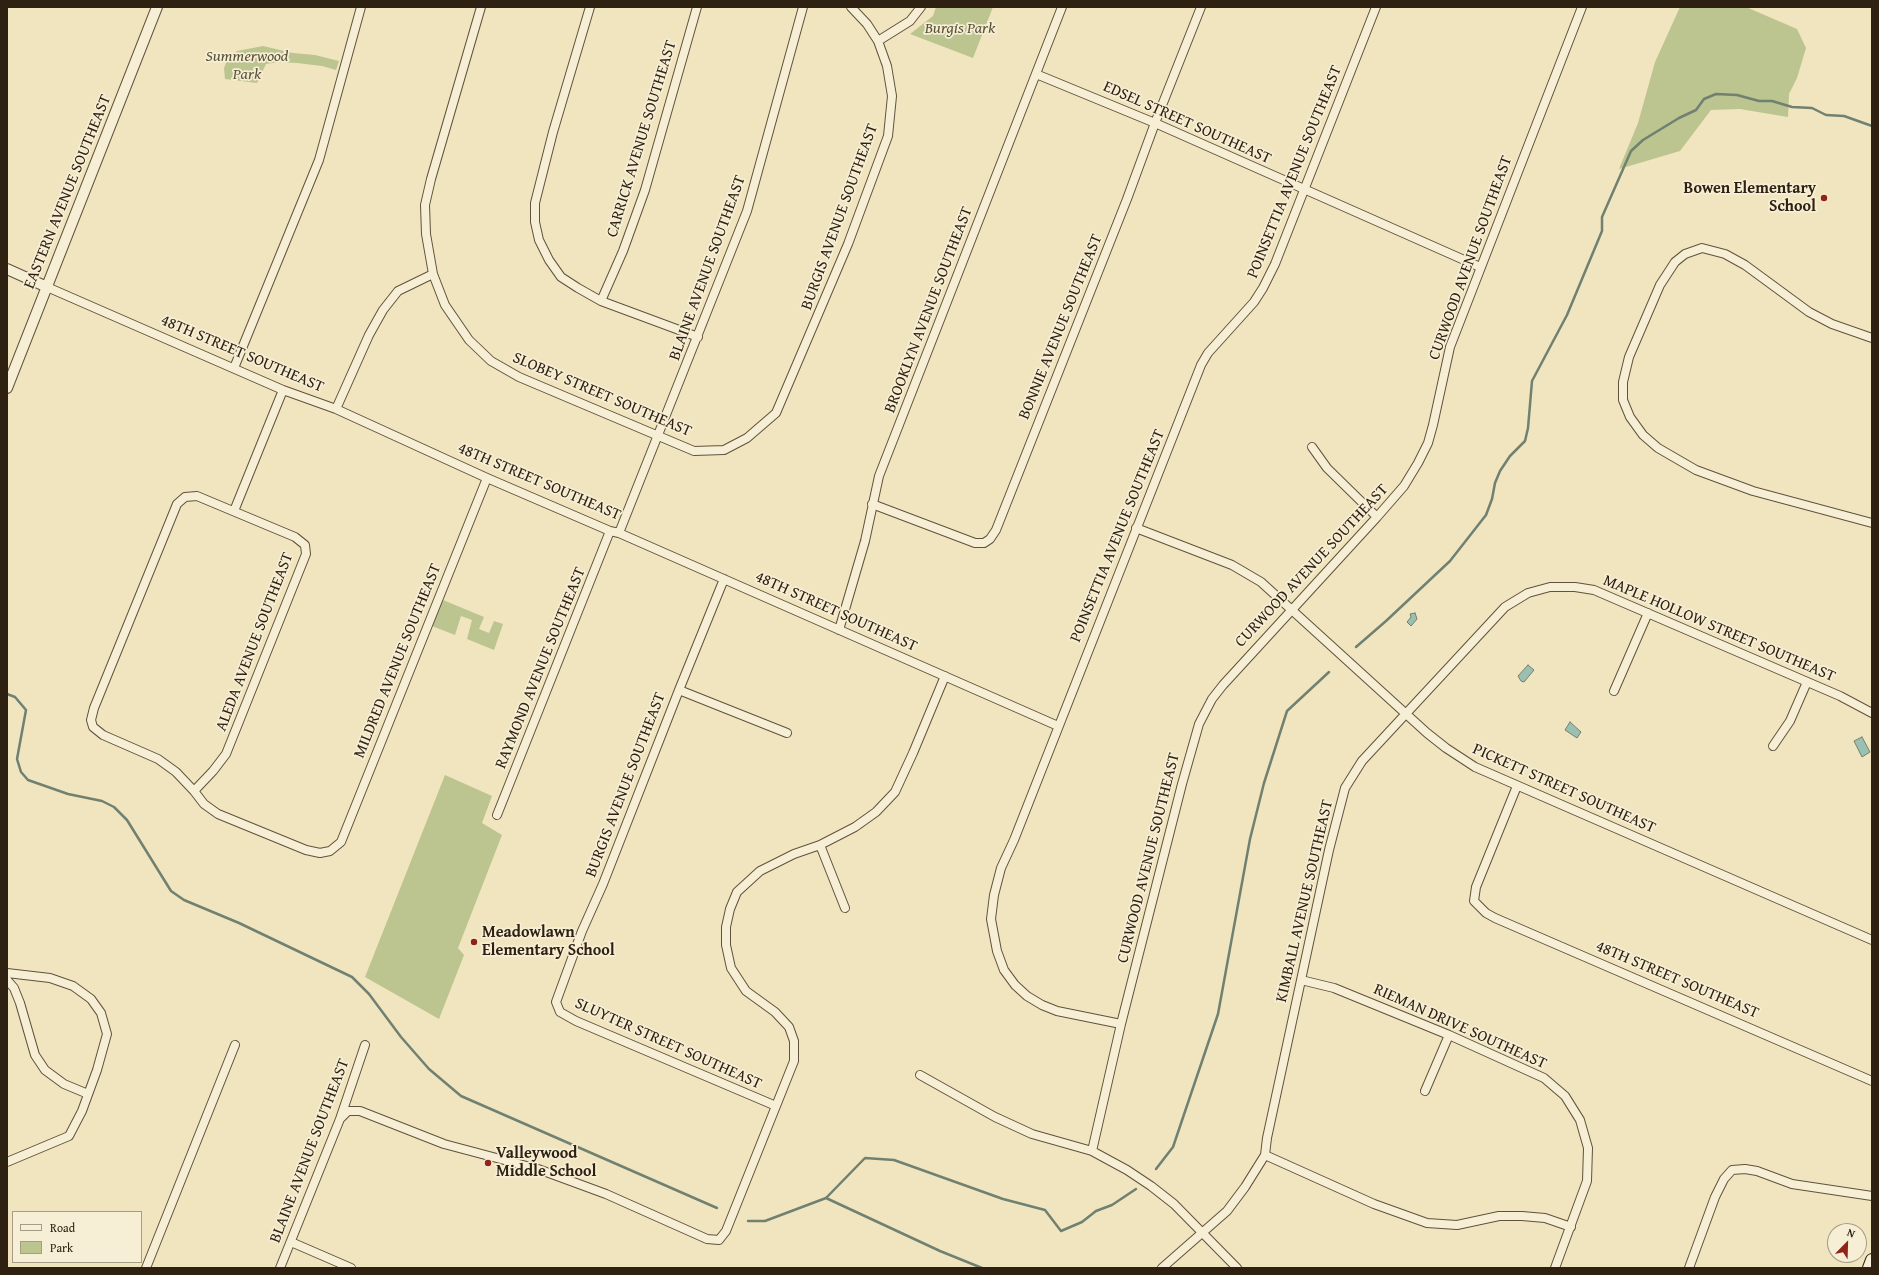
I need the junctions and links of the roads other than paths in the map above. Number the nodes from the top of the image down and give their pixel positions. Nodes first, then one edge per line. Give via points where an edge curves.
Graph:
1 (157, 7) edge
2 (361, 7) edge
3 (481, 7) edge
4 (590, 7) edge
5 (697, 7) edge
6 (802, 7) edge
7 (852, 7) edge
8 (921, 7) edge
9 (1062, 7) edge
10 (1201, 7) edge
11 (1376, 7) edge
12 (1582, 7) edge
13 (878, 41) junction
14 (1036, 74) junction
15 (1155, 123) junction
16 (1304, 190) junction
17 (1480, 267) junction
18 (7, 269) edge
19 (433, 274) junction
20 (47, 287) junction
21 (602, 301) junction
22 (698, 337) junction
23 (1872, 338) edge
24 (234, 368) junction
25 (7, 388) edge
26 (283, 390) junction
27 (336, 409) junction
28 (659, 435) junction
29 (747, 438) joint
30 (1312, 447) dead end
31 (487, 478) junction
32 (872, 504) junction
33 (234, 511) junction
34 (1377, 517) junction
35 (1872, 523) edge
36 (1136, 528) junction
37 (610, 531) junction
38 (619, 533) junction
39 (724, 580) junction
40 (1550, 587) joint
41 (1292, 609) junction
42 (1648, 613) junction
43 (839, 630) junction
44 (945, 676) junction
45 (1807, 682) junction
46 (679, 690) junction
47 (1614, 691) dead end
48 (1406, 713) junction
49 (1872, 713) edge
50 (1058, 726) junction
51 (787, 733) dead end
52 (1773, 746) dead end
53 (1517, 786) junction
54 (194, 791) junction
55 (497, 815) dead end
56 (820, 845) junction
57 (845, 908) dead end
58 (1872, 940) edge
59 (7, 973) edge
60 (7, 980) edge
61 (1301, 980) junction
62 (556, 1002) joint
63 (1121, 1024) junction
64 (1449, 1035) junction
65 (235, 1045) dead end
66 (365, 1045) dead end
67 (920, 1075) dead end
68 (1872, 1081) edge
69 (1425, 1091) dead end
70 (88, 1094) junction
71 (776, 1106) junction
72 (340, 1119) junction
73 (1092, 1151) junction
74 (1265, 1156) junction
75 (7, 1162) edge
76 (1872, 1196) edge
77 (1571, 1228) junction
78 (1202, 1233) junction
79 (291, 1242) junction
80 (1872, 1260) edge
81 (146, 1268) edge
82 (280, 1268) edge
83 (351, 1268) edge
84 (1162, 1268) edge
85 (1237, 1268) edge
86 (1555, 1268) edge
87 (1689, 1268) edge
88 (1869, 1268) edge

1 - 20 street, EASTERN AVENUE SOUTHEAST
2 - 24 street via 319,160
3 - 19 street, SLOBEY STREET SOUTHEAST via 425,205 426,234
4 - 21 street via 539,183 535,222 539,240 561,277
5 - 21 street, CARRICK AVENUE SOUTHEAST via 645,190
6 - 22 street, BLAINE AVENUE SOUTHEAST via 747,211
7 - 13 street
8 - 13 street via 910,21
9 - 14 street, BROOKLYN AVENUE SOUTHEAST
10 - 15 street, BONNIE AVENUE SOUTHEAST
11 - 16 street, POINSETTIA AVENUE SOUTHEAST
12 - 17 street, CURWOOD AVENUE SOUTHEAST
13 - 29 street, BURGIS AVENUE SOUTHEAST via 892,96 888,136 848,244 776,413
14 - 15 street, EDSEL STREET SOUTHEAST
14 - 32 street, BROOKLYN AVENUE SOUTHEAST via 879,476
15 - 16 street, EDSEL STREET SOUTHEAST
15 - 32 street, BONNIE AVENUE SOUTHEAST via 996,530 990,539 984,543 975,543
16 - 17 street, EDSEL STREET SOUTHEAST
16 - 36 street, POINSETTIA AVENUE SOUTHEAST via 1263,288 1254,302 1208,353 1201,365
17 - 34 street, CURWOOD AVENUE SOUTHEAST via 1450,347 1428,443 1404,486
18 - 20 street, 48TH STREET SOUTHEAST
19 - 27 street via 398,291 383,310
19 - 28 street, SLOBEY STREET SOUTHEAST via 445,305 469,340 491,361 519,377
20 - 24 street, 48TH STREET SOUTHEAST
20 - 25 street, EASTERN AVENUE SOUTHEAST
21 - 22 street
22 - 28 street, BLAINE AVENUE SOUTHEAST
23 - 35 street via 1832,324 1809,312 1745,265 1725,254 1702,248 1685,254 1675,262 1660,285 1629,357 1622,382 1623,400 1630,417 1643,435 1658,448 1696,470 1753,491
24 - 26 street, 48TH STREET SOUTHEAST
26 - 27 street, 48TH STREET SOUTHEAST
26 - 33 street
27 - 31 street, 48TH STREET SOUTHEAST
28 - 29 street, SLOBEY STREET SOUTHEAST via 694,451 724,450
28 - 38 street, BLAINE AVENUE SOUTHEAST
30 - 34 street via 1327,468
31 - 37 street, 48TH STREET SOUTHEAST
31 - 54 street, MILDRED AVENUE SOUTHEAST via 341,842 330,851 320,853 306,850 218,814 204,804
32 - 43 street, BROOKLYN AVENUE SOUTHEAST via 865,541
33 - 54 street, ALEDA AVENUE SOUTHEAST via 295,537 305,545 306,554 226,754
33 - 54 street, ALEDA AVENUE SOUTHEAST via 197,496 185,497 177,504 91,720 93,727 103,735 158,759 176,772
34 - 41 street, CURWOOD AVENUE SOUTHEAST
36 - 41 street, PICKETT STREET SOUTHEAST via 1232,565 1261,582
36 - 50 street, POINSETTIA AVENUE SOUTHEAST
37 - 38 street, 48TH STREET SOUTHEAST
37 - 55 street, RAYMOND AVENUE SOUTHEAST
38 - 39 street, 48TH STREET SOUTHEAST
39 - 43 street, 48TH STREET SOUTHEAST
39 - 46 street, BURGIS AVENUE SOUTHEAST
40 - 42 street, MAPLE HOLLOW STREET SOUTHEAST via 1575,586 1594,590
40 - 48 street, KIMBALL AVENUE SOUTHEAST via 1524,595 1499,612
41 - 48 street, PICKETT STREET SOUTHEAST
41 - 63 street, CURWOOD AVENUE SOUTHEAST via 1223,685 1212,699 1199,724
42 - 45 street, MAPLE HOLLOW STREET SOUTHEAST
42 - 47 street
43 - 44 street, 48TH STREET SOUTHEAST
44 - 50 street, 48TH STREET SOUTHEAST
44 - 56 street via 895,792 876,812 855,827
45 - 49 street, MAPLE HOLLOW STREET SOUTHEAST
45 - 52 street via 1790,721
46 - 51 street
46 - 62 street, BURGIS AVENUE SOUTHEAST
48 - 53 street, PICKETT STREET SOUTHEAST via 1459,757
48 - 61 street, KIMBALL AVENUE SOUTHEAST via 1362,761 1345,788
50 - 63 street, POINSETTIA AVENUE SOUTHEAST via 1001,868 991,918 997,951 1004,970 1026,996 1057,1011
53 - 58 street, PICKETT STREET SOUTHEAST
53 - 68 street, 48TH STREET SOUTHEAST via 1476,886 1474,901 1486,913
56 - 57 street
56 - 71 street via 794,854 760,871 738,892 726,927 726,945 731,968 746,991 776,1012 789,1027 794,1041 794,1061
59 - 70 street via 50,978 73,986 91,999 101,1013 107,1034
60 - 70 street via 14,988 20,1003 35,1055 45,1070 64,1084
61 - 64 street, RIEMAN DRIVE SOUTHEAST via 1334,988
61 - 74 street, KIMBALL AVENUE SOUTHEAST
62 - 71 street, SLUYTER STREET SOUTHEAST via 560,1012 576,1021
63 - 73 street, CURWOOD AVENUE SOUTHEAST
64 - 69 street
64 - 77 street, RIEMAN DRIVE SOUTHEAST via 1544,1078 1565,1096 1580,1120 1588,1148 1587,1181
65 - 81 street
66 - 72 street, BLAINE AVENUE SOUTHEAST
67 - 73 street via 995,1117 1032,1134
70 - 75 street via 69,1136
71 - 72 street via 726,1231 719,1240 707,1239 606,1194 545,1172 444,1144 360,1111 348,1110
72 - 79 street, BLAINE AVENUE SOUTHEAST
73 - 78 street via 1151,1186 1174,1204
74 - 77 street via 1374,1204 1427,1223 1457,1225 1499,1216 1522,1216 1545,1218
74 - 78 street, KIMBALL AVENUE SOUTHEAST via 1227,1211
76 - 87 street via 1792,1184 1757,1171 1732,1170 1715,1197
77 - 86 street, RIEMAN DRIVE SOUTHEAST
78 - 84 street, KIMBALL AVENUE SOUTHEAST
78 - 85 street
79 - 82 street, BLAINE AVENUE SOUTHEAST
79 - 83 street
80 - 88 main road

